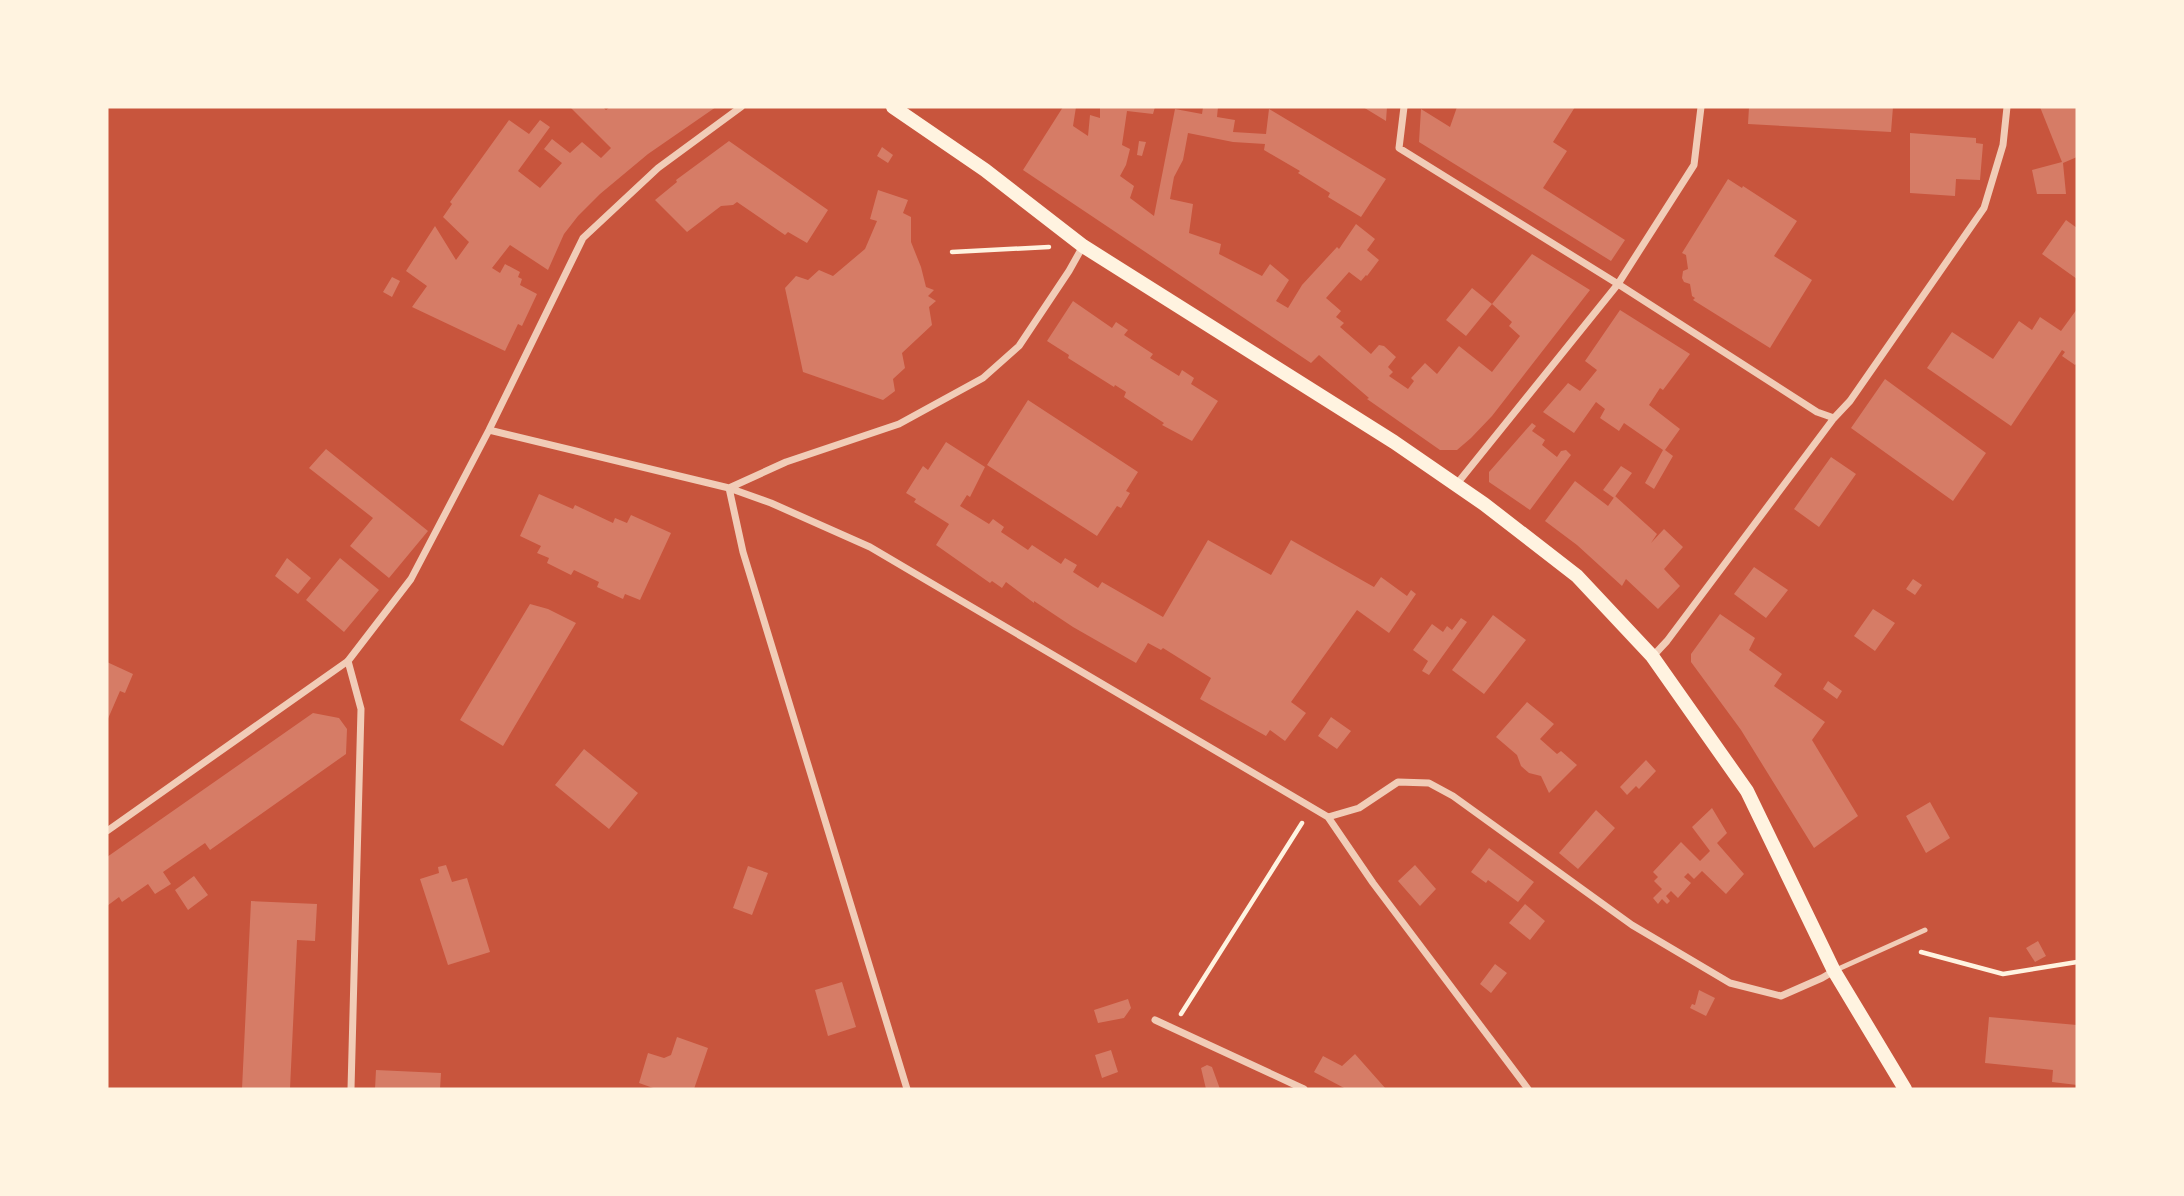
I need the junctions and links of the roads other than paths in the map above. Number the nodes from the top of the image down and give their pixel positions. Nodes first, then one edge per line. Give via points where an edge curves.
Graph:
1 (741, 107) edge
2 (895, 107) edge
3 (1404, 107) edge
4 (1701, 107) edge
5 (2007, 107) edge
6 (1083, 246) junction
7 (1618, 284) junction
8 (1834, 418) junction
9 (489, 430) junction
10 (1456, 485) junction
11 (729, 488) junction
12 (1652, 656) junction
13 (348, 661) junction
14 (1328, 817) junction
15 (107, 831) edge
16 (1925, 930) dead end
17 (1833, 971) junction
18 (1155, 1020) dead end
19 (351, 1089) edge
20 (907, 1089) edge
21 (1304, 1089) edge
22 (1528, 1089) edge
23 (1905, 1089) edge

1 - 9 street via 658,168 583,238
2 - 6 main road
3 - 7 street via 1399,148
4 - 7 street via 1694,165
5 - 8 street via 2003,145 1984,208
6 - 10 main road
6 - 11 street via 1019,346 983,378 899,424 786,462
7 - 8 street via 1816,412
7 - 10 street
8 - 12 street
9 - 11 street
9 - 13 street via 411,579
10 - 12 main road via 1577,576
11 - 14 street via 870,547
11 - 20 street via 743,552
12 - 17 main road via 1747,791
13 - 15 street
13 - 19 street via 361,709
14 - 17 street via 1359,808 1398,782 1429,783 1632,925 1730,983 1782,996
14 - 22 street
16 - 17 lane
17 - 23 main road
18 - 21 street

